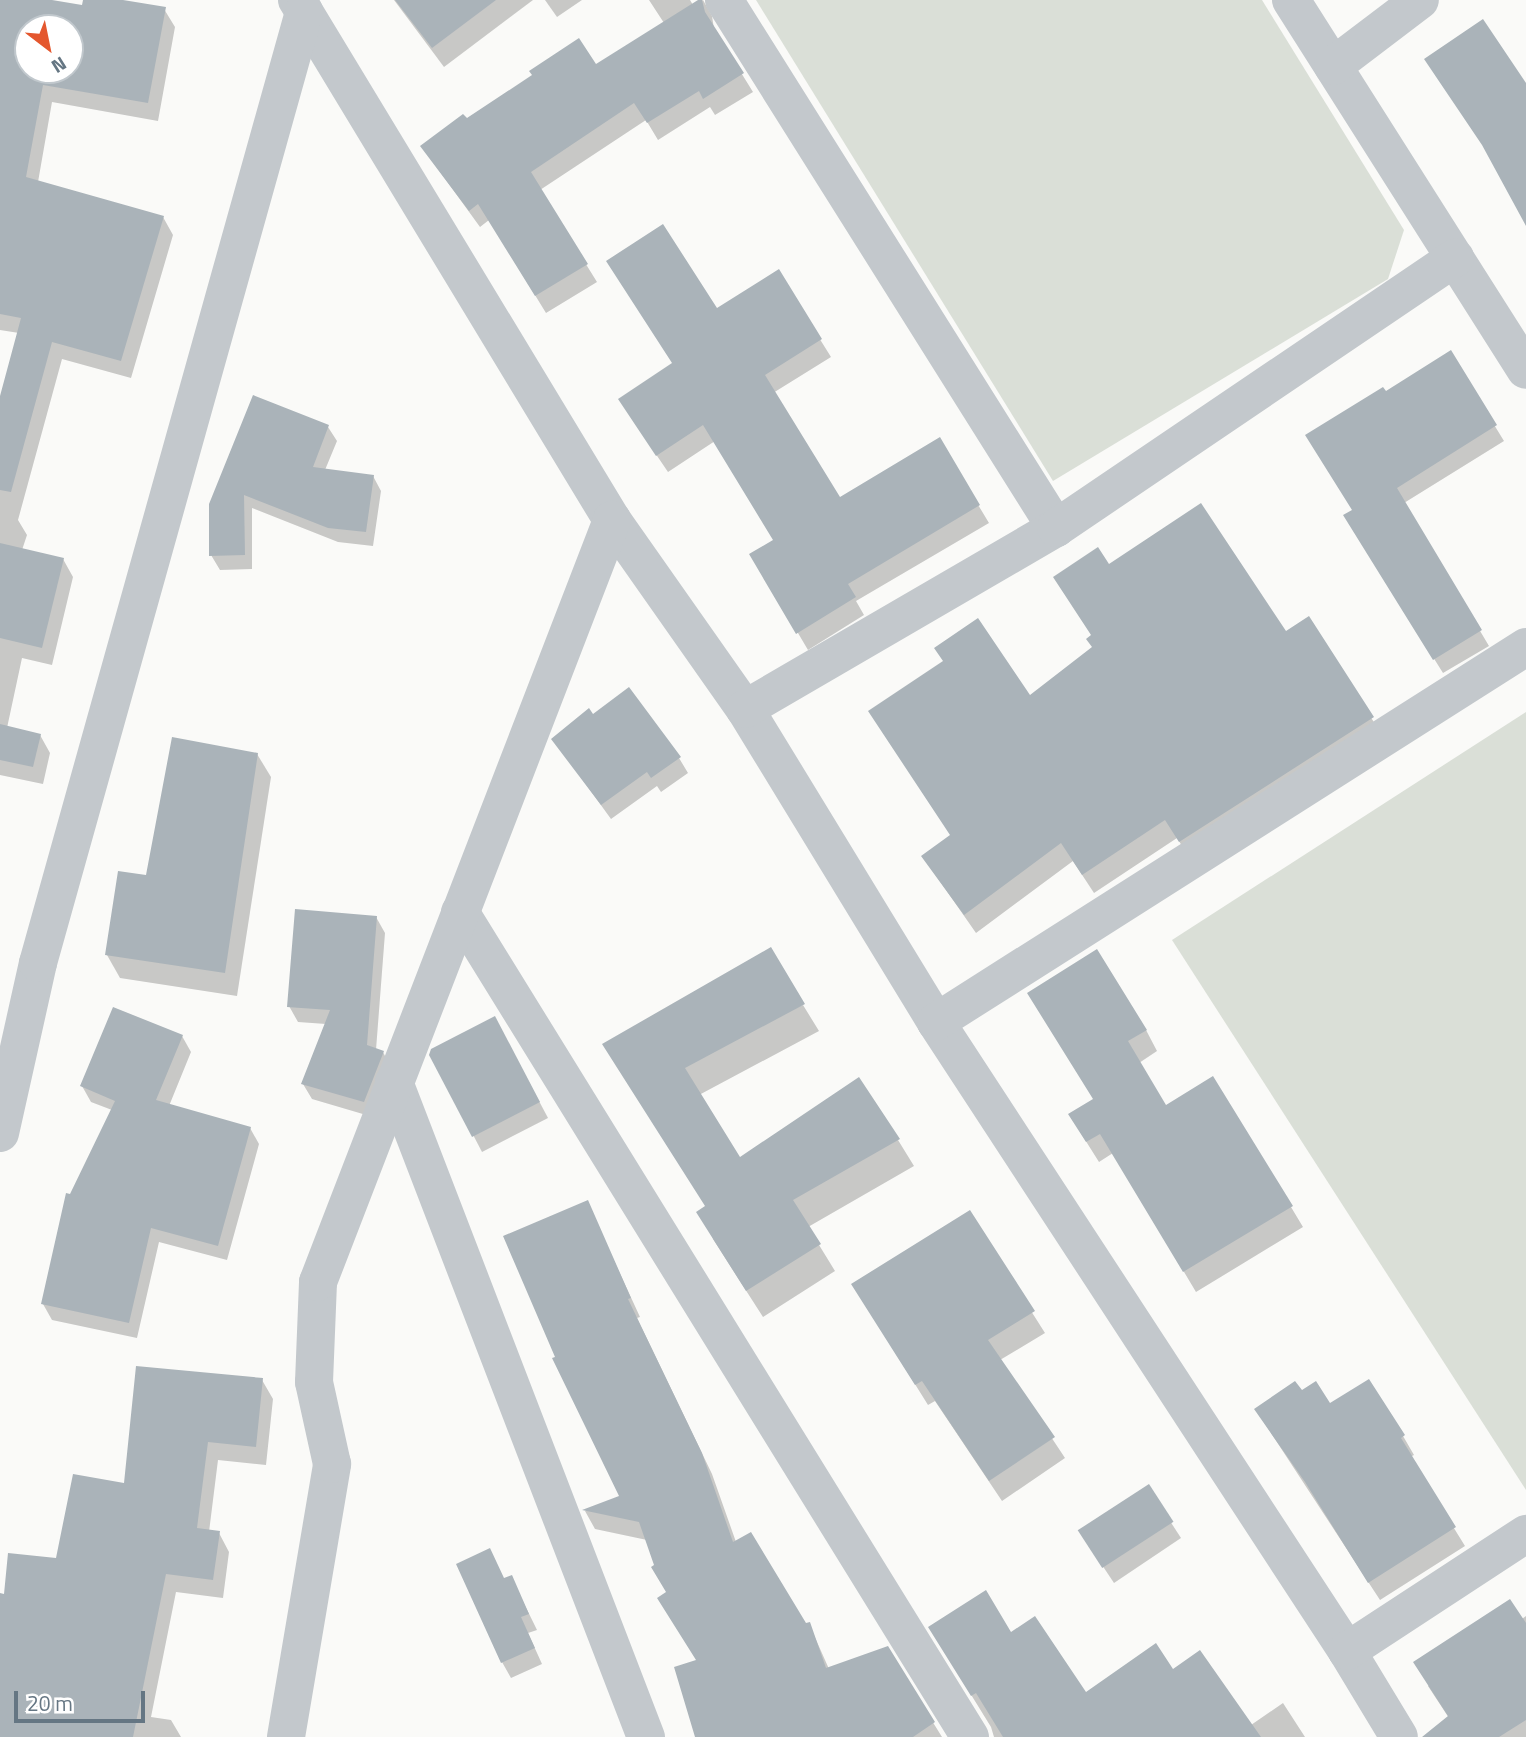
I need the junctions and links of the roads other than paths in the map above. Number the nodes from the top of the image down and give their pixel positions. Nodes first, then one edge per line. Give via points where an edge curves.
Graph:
1 (724, 0) edge
2 (1291, 0) edge
3 (1420, 0) edge
4 (300, 6) edge
5 (1333, 66) junction
6 (1455, 258) junction
7 (1526, 370) edge
8 (612, 520) junction
9 (1056, 528) junction
10 (1526, 647) edge
11 (745, 709) junction
12 (460, 912) junction
13 (936, 1022) junction
14 (394, 1082) junction
15 (0, 1133) edge
16 (1526, 1534) edge
17 (1347, 1651) junction
18 (286, 1737) edge
19 (646, 1737) edge
20 (970, 1737) edge
21 (1399, 1737) edge

1 - 9 street
2 - 5 street
3 - 5 street
4 - 8 street
4 - 15 street via 38,963
5 - 6 street
6 - 7 street
6 - 9 street
8 - 11 street
8 - 12 street
9 - 11 street
10 - 13 street
11 - 13 street
12 - 14 street
12 - 20 street
13 - 17 street
14 - 18 street via 318,1282 314,1382 332,1464
14 - 19 street
16 - 17 street
17 - 21 street

